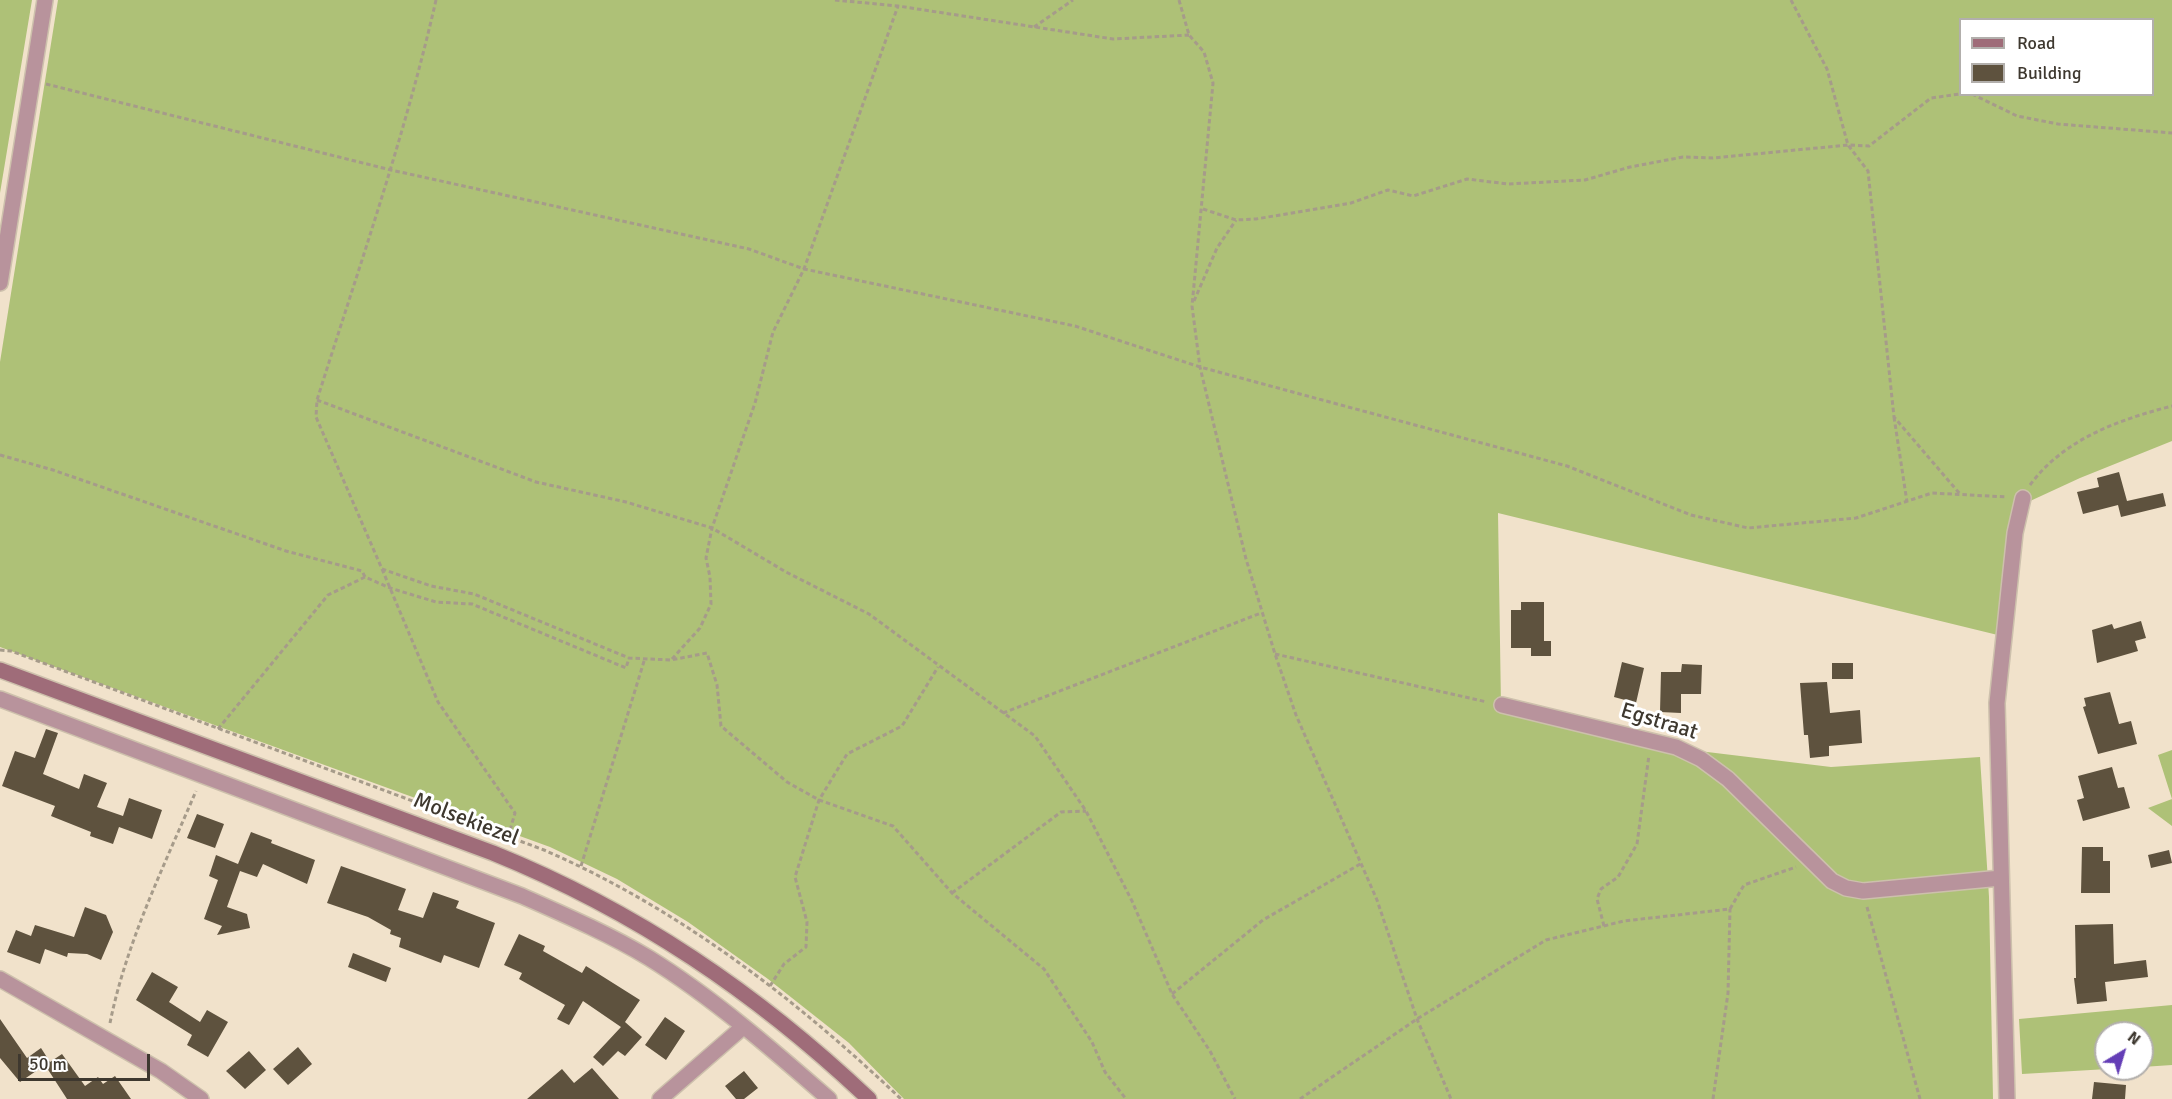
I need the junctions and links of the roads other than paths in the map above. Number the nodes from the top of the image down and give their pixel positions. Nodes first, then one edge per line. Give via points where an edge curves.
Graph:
1 (45, 0) edge
2 (0, 283) edge
3 (2023, 498) road end
4 (0, 670) edge
5 (0, 699) edge
6 (1502, 705) road end
7 (2001, 878) junction
8 (0, 979) edge
9 (743, 1027) junction
10 (201, 1099) edge
11 (660, 1099) edge
12 (829, 1099) edge
13 (869, 1099) edge
14 (2007, 1099) edge

1 - 2 street
3 - 7 street via 2015,533 1997,703
4 - 13 main road, Molsekiezel via 562,882 639,923 706,967 813,1048
5 - 9 street via 522,896 581,922 650,959
6 - 7 street, Egstraat via 1676,747 1701,759 1833,881 1846,888 1863,891
7 - 14 street
8 - 10 street via 161,1071
9 - 11 street
9 - 12 street

